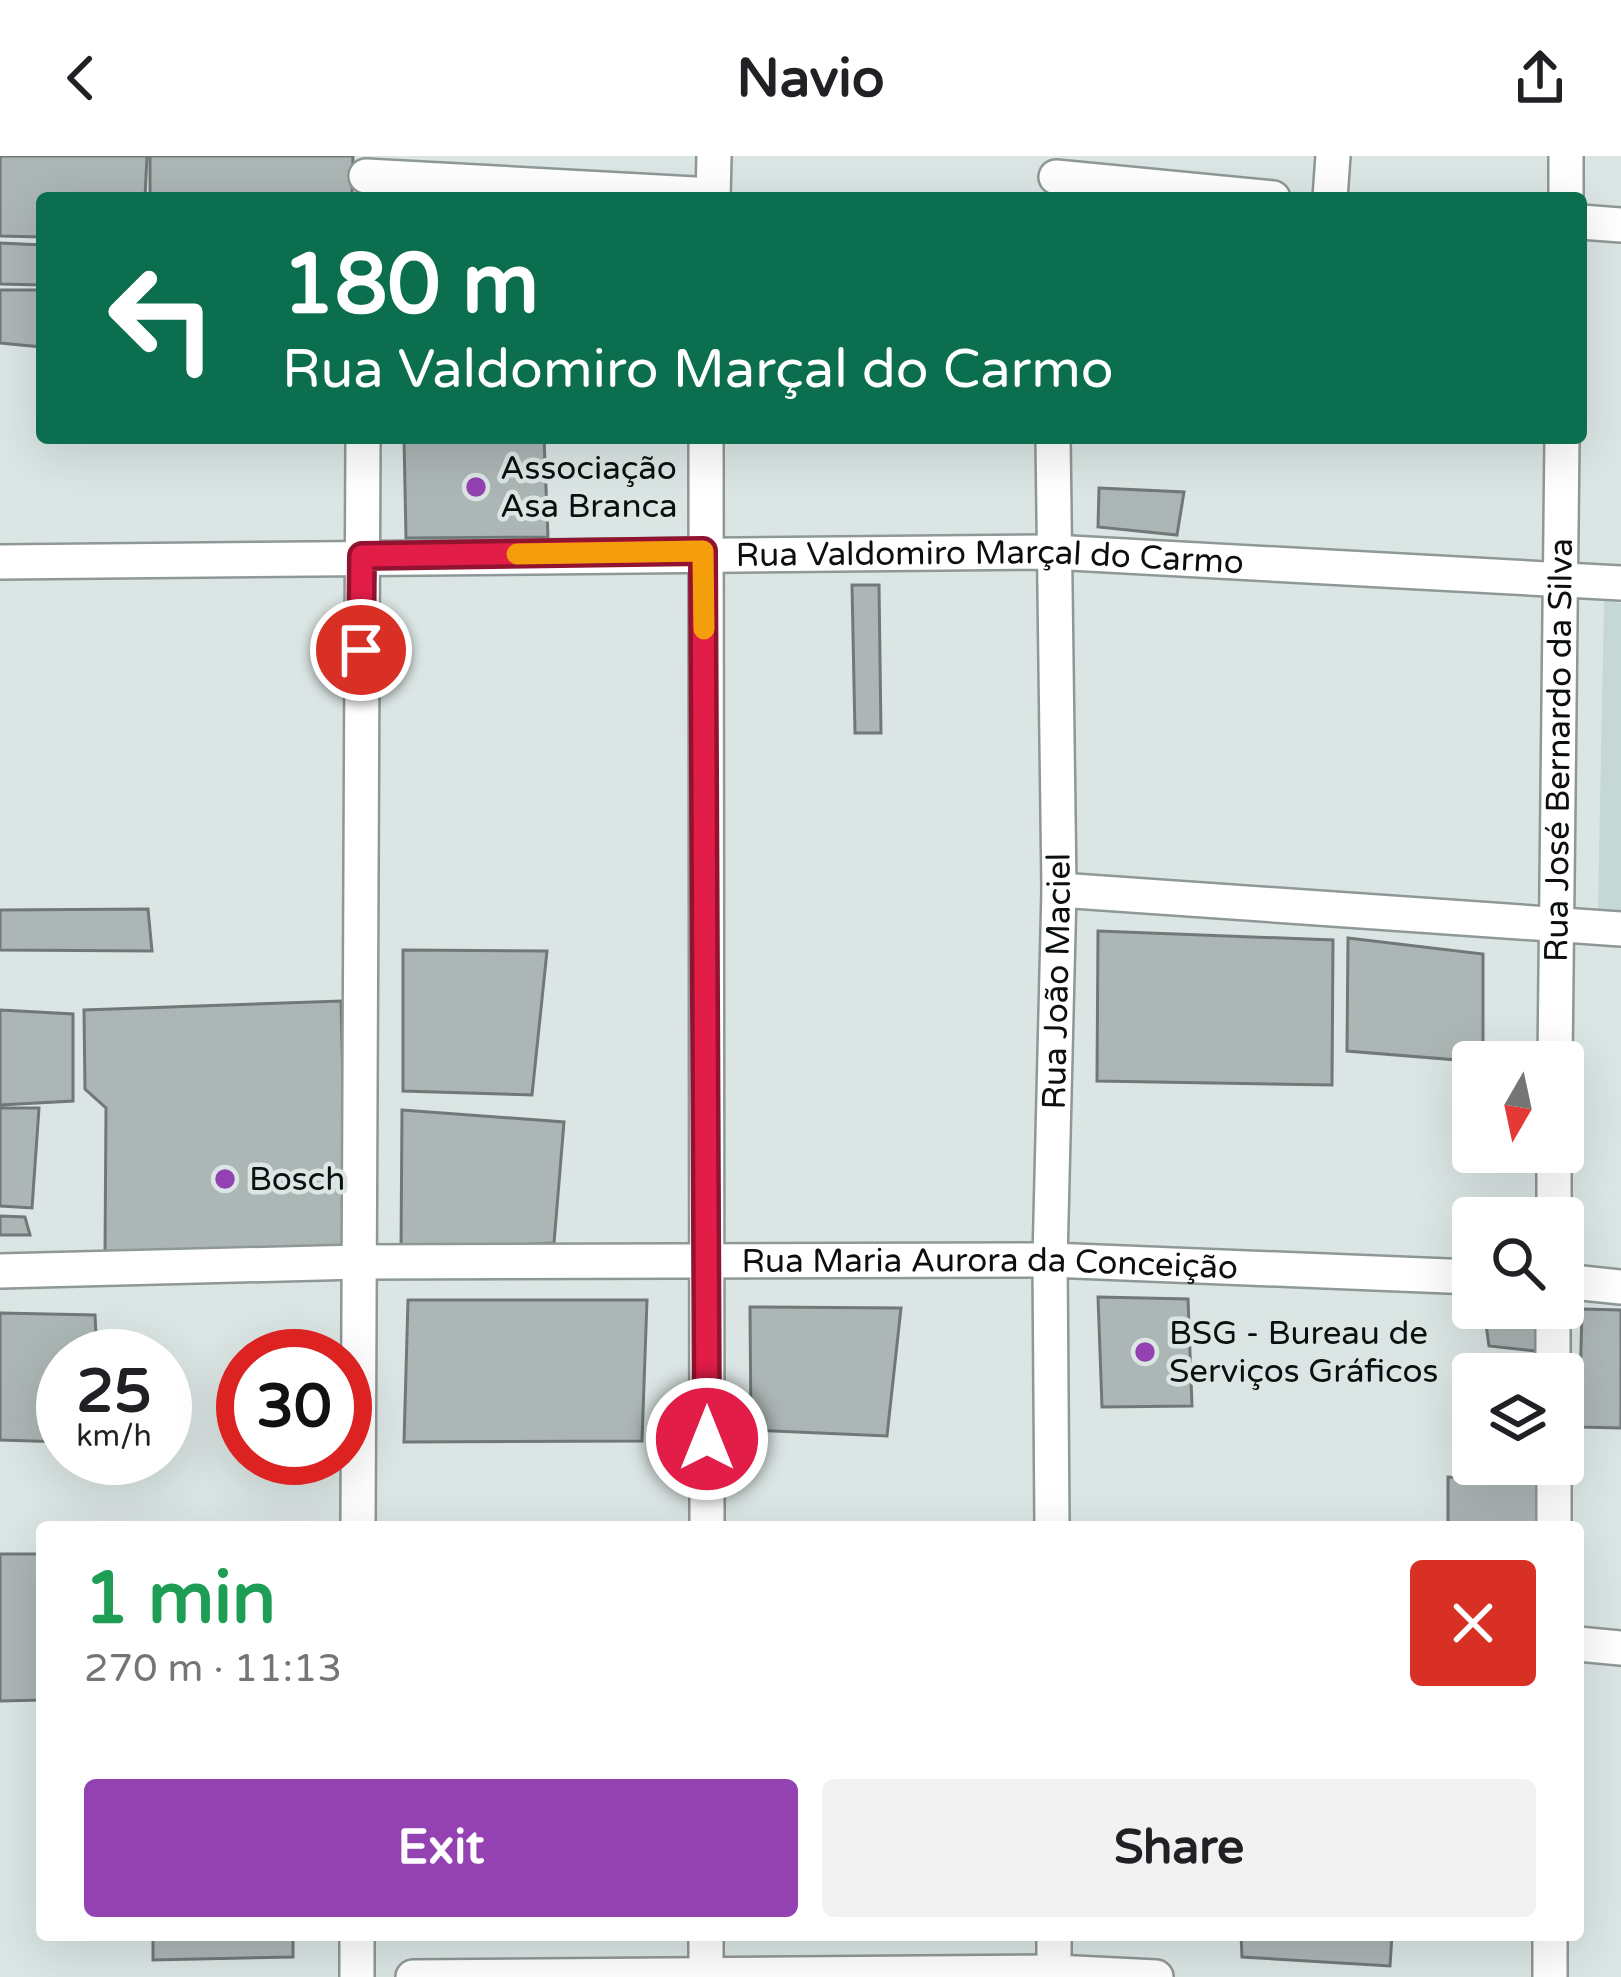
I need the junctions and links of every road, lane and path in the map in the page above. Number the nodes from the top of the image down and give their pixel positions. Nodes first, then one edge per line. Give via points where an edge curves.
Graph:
1 (714, 156) edge
2 (1333, 156) edge
3 (1566, 156) edge
4 (366, 176) edge
5 (1056, 177) edge
6 (644, 192) edge
7 (713, 192) edge
8 (1211, 192) edge
9 (1330, 192) edge
10 (1566, 192) edge
11 (1587, 222) edge
12 (1621, 225) edge
13 (363, 444) edge
14 (706, 444) edge
15 (1053, 444) edge
16 (1562, 444) edge
17 (703, 551) junction
18 (1052, 552) junction
19 (362, 556) junction
20 (0, 562) edge
21 (1559, 578) junction
22 (1621, 583) edge
23 (1060, 890) junction
24 (1556, 923) junction
25 (1621, 929) edge
26 (1555, 1041) edge
27 (1050, 1260) junction
28 (359, 1262) junction
29 (707, 1263) junction
30 (0, 1271) edge
31 (1452, 1276) edge
32 (1584, 1283) edge
33 (1621, 1287) edge
34 (1554, 1485) edge
35 (358, 1521) edge
36 (707, 1521) edge
37 (1052, 1521) edge
38 (1554, 1521) edge
39 (1584, 1645) edge
40 (1621, 1648) edge
41 (357, 1941) edge
42 (706, 1941) edge
43 (1054, 1941) edge
44 (1550, 1941) edge
45 (1054, 1974) edge
46 (706, 1976) edge
47 (357, 1977) edge
48 (412, 1977) edge
49 (1156, 1977) edge
50 (1550, 1977) edge

1 - 7 street
2 - 9 street
3 - 10 street
4 - 6 street
5 - 8 street
11 - 12 street
13 - 19 street
14 - 17 street
15 - 18 street, Rua João Maciel
16 - 21 street, Rua José Bernardo da Silva
17 - 18 street, Rua Valdomiro Marçal do Carmo
17 - 19 street, Rua Valdomiro Marçal do Carmo
17 - 29 street
18 - 21 street, Rua Valdomiro Marçal do Carmo
18 - 23 street, Rua João Maciel
19 - 20 street, Rua Valdomiro Marçal do Carmo
19 - 28 street
21 - 22 street, Rua Valdomiro Marçal do Carmo
21 - 24 street, Rua José Bernardo da Silva
23 - 24 street
23 - 27 street, Rua João Maciel
24 - 25 street
24 - 26 street, Rua José Bernardo da Silva
27 - 29 street, Rua Maria Aurora da Conceição
27 - 31 street, Rua Maria Aurora da Conceição
27 - 37 street, Rua João Maciel
28 - 29 street, Rua Maria Aurora da Conceição
28 - 30 street, Rua Maria Aurora da Conceição
28 - 35 street
29 - 36 street
32 - 33 street
34 - 38 street
39 - 40 street
41 - 47 street
42 - 46 street
43 - 45 street
44 - 50 street
45 - 46 street
45 - 49 street
46 - 48 street

